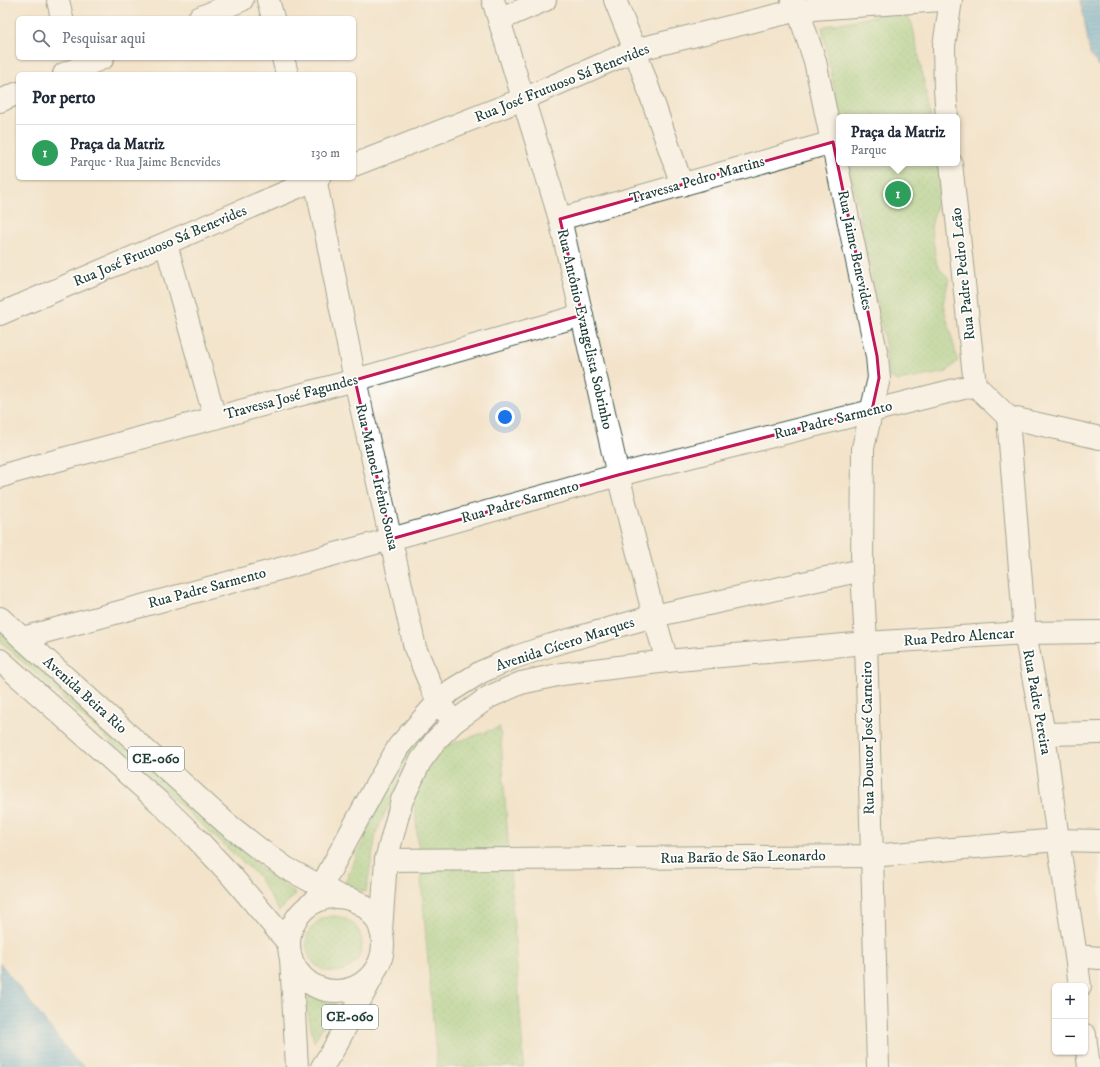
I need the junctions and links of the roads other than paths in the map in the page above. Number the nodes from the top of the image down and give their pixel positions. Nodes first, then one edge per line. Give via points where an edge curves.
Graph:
1 (58, 0) edge
2 (242, 0) edge
3 (268, 0) edge
4 (545, 0) edge
5 (615, 0) edge
6 (942, 0) edge
7 (951, 0) edge
8 (795, 5) edge
9 (496, 10) edge
10 (62, 16) edge
11 (204, 16) edge
12 (272, 16) edge
13 (635, 50) junction
14 (95, 60) edge
15 (284, 60) edge
16 (69, 67) edge
17 (286, 72) edge
18 (16, 94) edge
19 (523, 99) junction
20 (0, 101) edge
21 (947, 114) edge
22 (833, 142) junction
23 (836, 157) edge
24 (356, 164) edge
25 (838, 166) edge
26 (951, 166) edge
27 (314, 180) edge
28 (316, 180) edge
29 (682, 185) junction
30 (560, 218) junction
31 (166, 244) junction
32 (0, 314) edge
33 (582, 315) junction
34 (355, 380) junction
35 (975, 385) junction
36 (872, 410) junction
37 (1008, 417) junction
38 (215, 418) junction
39 (1100, 438) edge
40 (618, 475) junction
41 (0, 477) edge
42 (391, 539) junction
43 (862, 570) junction
44 (654, 616) junction
45 (0, 618) edge
46 (1100, 632) edge
47 (1025, 633) junction
48 (22, 638) junction
49 (866, 643) junction
50 (0, 660) edge
51 (667, 661) junction
52 (438, 702) junction
53 (454, 722) junction
54 (1100, 733) edge
55 (1044, 734) junction
56 (1058, 840) junction
57 (1100, 841) edge
58 (871, 856) junction
59 (386, 860) junction
60 (318, 895) junction
61 (381, 931) junction
62 (290, 951) junction
63 (1076, 956) junction
64 (1100, 958) edge
65 (378, 966) junction
66 (1080, 983) edge
67 (1088, 1055) edge
68 (297, 1067) edge
69 (322, 1067) edge
70 (878, 1067) edge
71 (1089, 1067) edge

1 - 10 street
2 - 11 street
3 - 12 street
4 - 9 street
5 - 13 street
6 - 8 street
7 - 21 street via 944,46
8 - 13 street, Rua José Frutuoso Sá Benevides
8 - 22 street, Rua Jaime Benevides via 815,61
9 - 19 street, Rua Antônio Evangelista Sobrinho
13 - 19 street, Rua José Frutuoso Sá Benevides
13 - 29 street
14 - 16 street
15 - 17 street
18 - 20 street
19 - 24 street, Rua José Frutuoso Sá Benevides
19 - 30 street, Rua Antônio Evangelista Sobrinho
22 - 23 street, Rua Jaime Benevides
22 - 29 street, Travessa Pedro Martins
25 - 36 street, Rua Jaime Benevides via 877,356 879,378
26 - 35 street, Rua Padre Pedro Leão
27 - 31 street, Rua José Frutuoso Sá Benevides
28 - 34 street, Rua Manoel Irênio Sousa
29 - 30 street, Travessa Pedro Martins
30 - 33 street, Rua Antônio Evangelista Sobrinho
31 - 32 street, Rua José Frutuoso Sá Benevides
31 - 38 street
33 - 34 street, Travessa José Fagundes
33 - 40 street, Rua Antônio Evangelista Sobrinho
34 - 38 street, Travessa José Fagundes
34 - 42 street, Rua Manoel Irênio Sousa
35 - 36 street, Rua Padre Sarmento
35 - 37 street
36 - 40 street, Rua Padre Sarmento
36 - 43 street, Rua Doutor José Carneiro via 863,448
37 - 39 street
37 - 47 street, Rua Padre Pereira
38 - 41 street, Travessa José Fagundes
40 - 42 street, Rua Padre Sarmento
40 - 44 street, Rua Antônio Evangelista Sobrinho
42 - 48 street, Rua Padre Sarmento
42 - 52 street, Rua Manoel Irênio Sousa via 415,648
43 - 44 street, Avenida Cícero Marques
43 - 49 street, Rua Doutor José Carneiro
44 - 51 street, Rua Antônio Evangelista Sobrinho
44 - 52 street, Avenida Cícero Marques via 513,658 481,672
45 - 48 street, Avenida Beira Rio / CE-060
46 - 47 street, Rua Pedro Alencar
47 - 49 street, Rua Pedro Alencar
47 - 55 street, Rua Padre Pereira
48 - 60 street, Avenida Beira Rio / CE-060 via 226,823
49 - 51 street, Avenida Cícero Marques
49 - 58 street, Rua Doutor José Carneiro
50 - 62 street, Avenida Beira Rio / CE-060 via 195,837 228,873
51 - 53 street, Avenida Cícero Marques via 562,674 521,683 489,697
52 - 53 street, Rua Manoel Irênio Sousa
52 - 60 street, Avenida Cícero Marques via 400,746 374,789
53 - 59 street, Avenida Cícero Marques via 436,740 420,762 402,800
54 - 55 street
55 - 56 street, Rua Padre Pereira
56 - 57 street, Rua Barão de São Leonardo
56 - 58 street, Rua Barão de São Leonardo
56 - 63 street, Rua Padre Pereira
58 - 59 street, Rua Barão de São Leonardo
58 - 70 street, Rua Doutor José Carneiro
59 - 61 street, Avenida Cícero Marques
60 - 61 street, CE-060 via 355,900 376,918
60 - 62 street via 296,919 291,932
61 - 65 street via 382,955
62 - 65 street via 297,970 306,980 318,988 331,991 358,986
62 - 68 street
63 - 64 street
63 - 66 street, Rua Padre Pereira
65 - 69 street, CE-060
67 - 71 street

